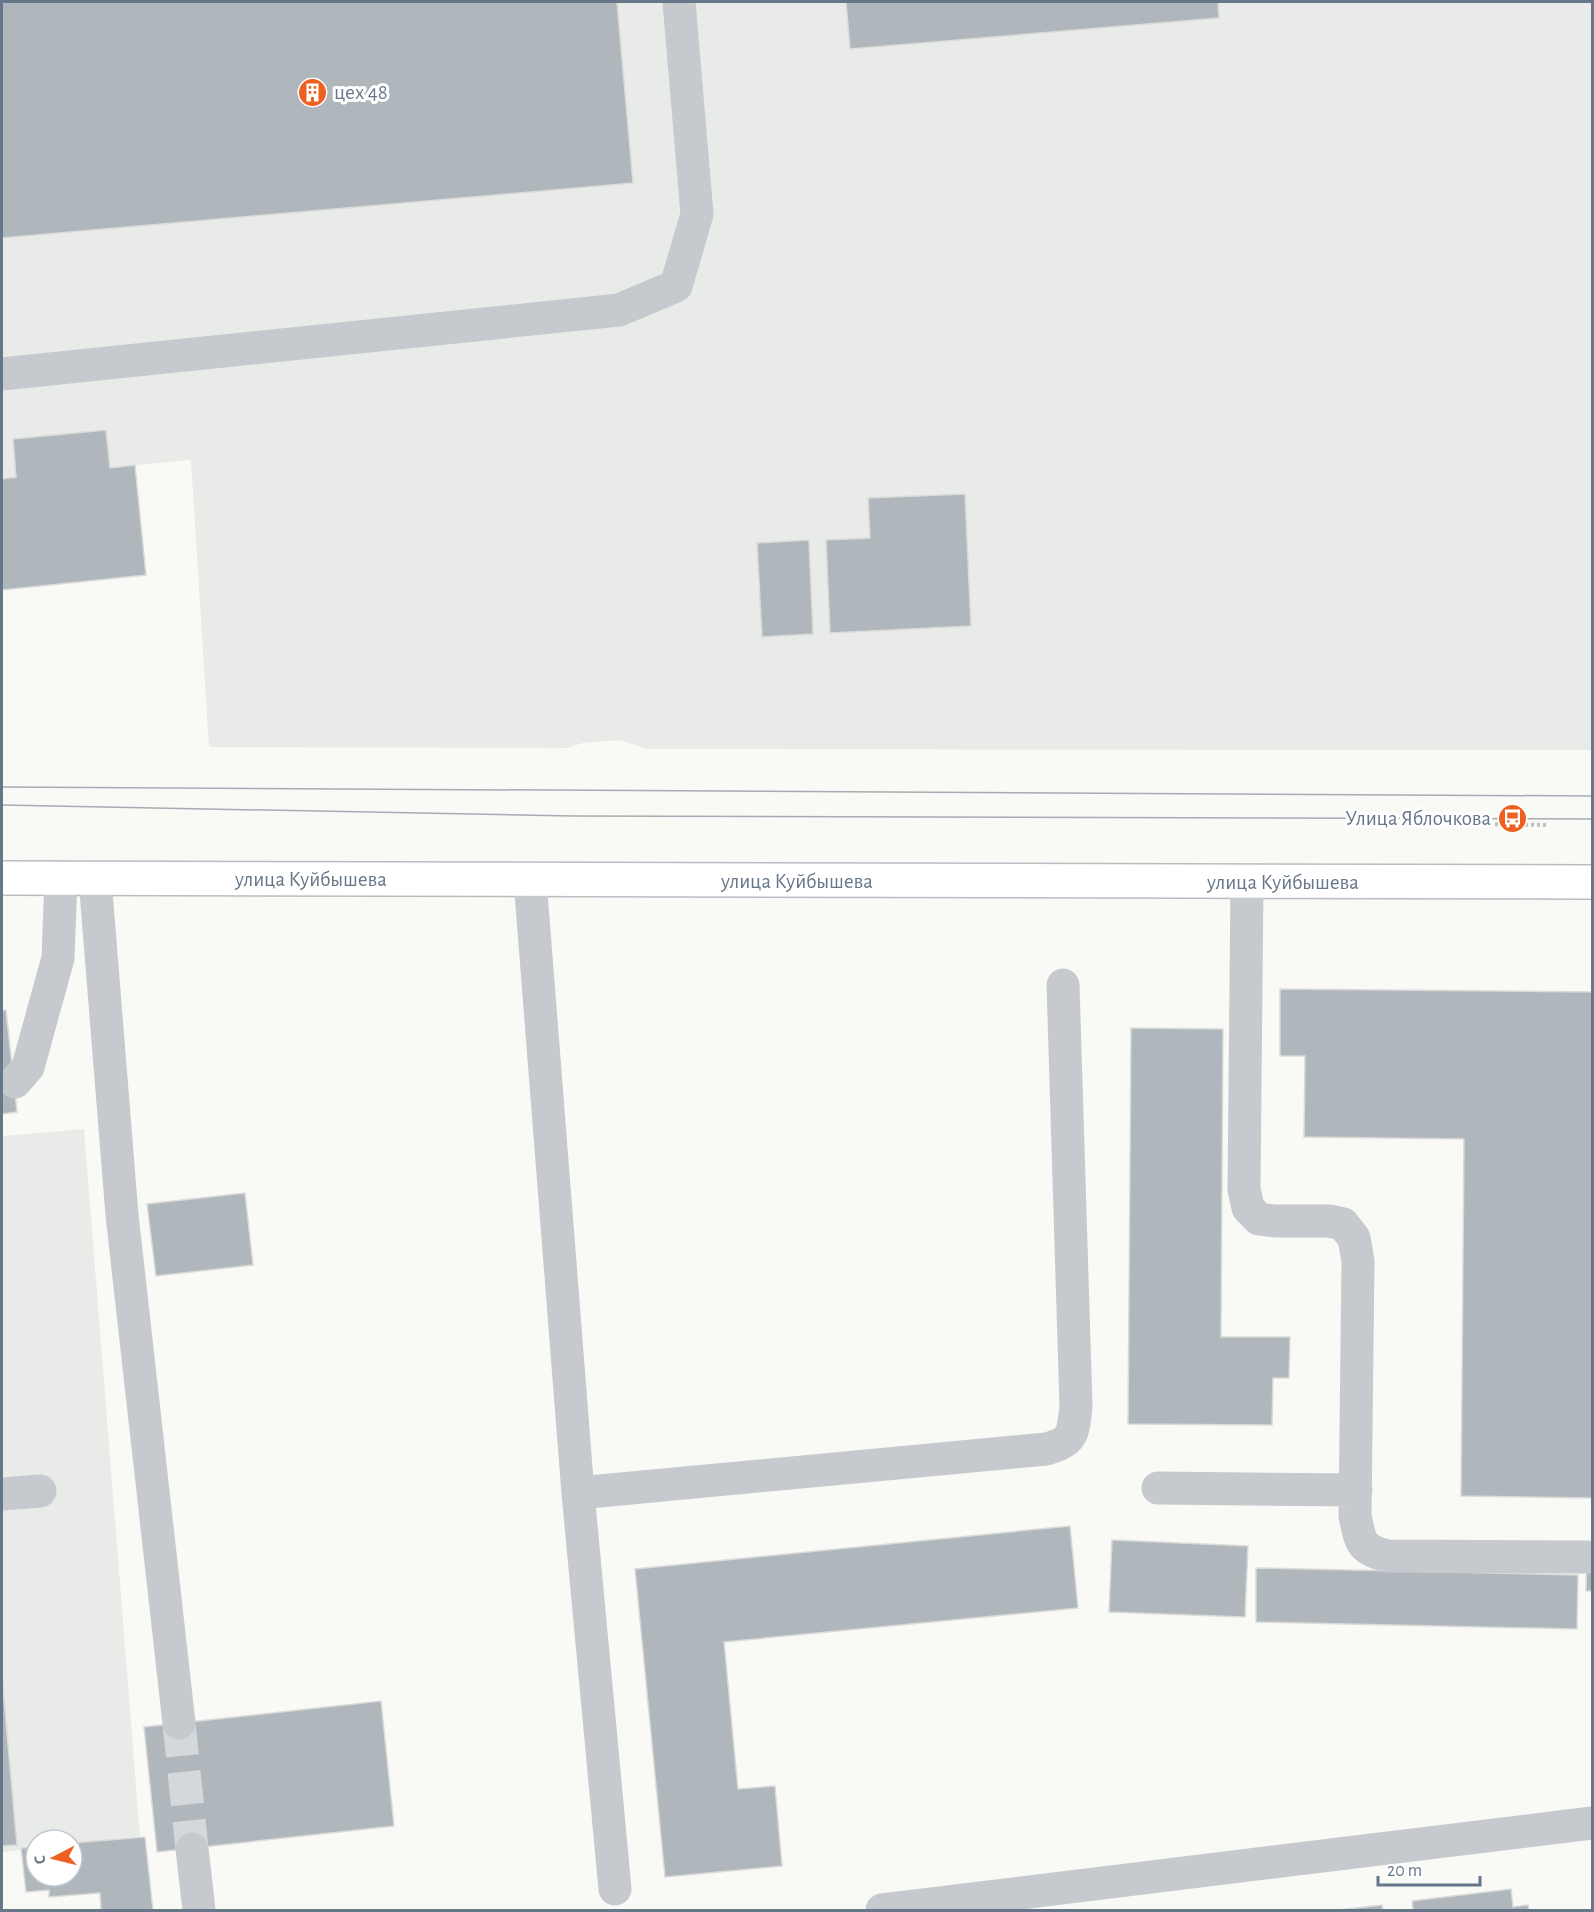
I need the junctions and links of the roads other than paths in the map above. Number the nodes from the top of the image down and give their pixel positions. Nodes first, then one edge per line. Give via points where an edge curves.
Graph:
1 (678, 2) edge
2 (2, 374) edge
3 (2, 878) edge
4 (61, 879) junction
5 (95, 879) junction
6 (530, 880) junction
7 (1247, 882) junction
8 (1593, 882) edge
9 (1063, 985) dead end
10 (15, 1082) dead end
11 (1158, 1488) dead end
12 (1356, 1490) junction
13 (40, 1491) dead end
14 (578, 1492) junction
15 (2, 1494) edge
16 (1587, 1557) dead end
17 (179, 1723) tunnel mouth
18 (1593, 1823) edge
19 (192, 1849) tunnel mouth
20 (615, 1889) dead end
21 (200, 1911) edge
22 (882, 1911) edge

1 - 2 lane via 697,214 676,286 619,310
3 - 4 main road, улица Куйбышева
4 - 5 main road, улица Куйбышева
4 - 10 lane via 58,958 28,1067
5 - 6 main road, улица Куйбышева
5 - 17 lane via 122,1215
6 - 7 main road, улица Куйбышева
6 - 14 lane
7 - 8 main road, улица Куйбышева
7 - 12 lane via 1244,1189 1248,1208 1259,1219 1329,1221 1343,1224 1354,1238 1358,1260
9 - 14 lane via 1076,1406 1074,1431 1063,1445
11 - 12 lane
12 - 16 lane via 1355,1516 1361,1541 1372,1552 1388,1556
13 - 15 lane
14 - 20 lane
18 - 22 lane
19 - 21 lane

